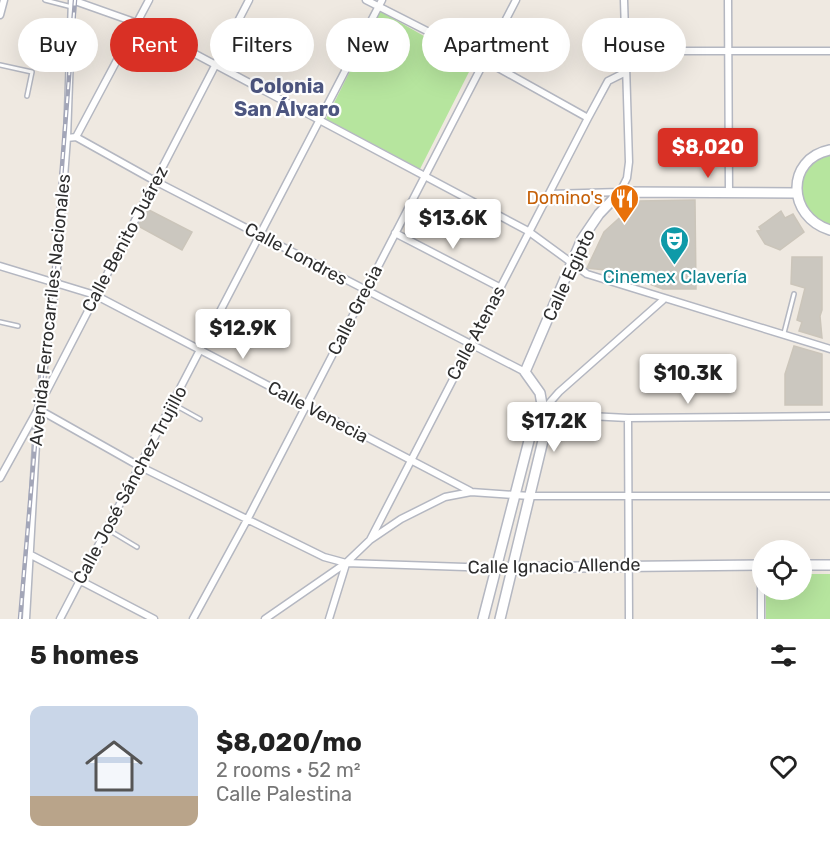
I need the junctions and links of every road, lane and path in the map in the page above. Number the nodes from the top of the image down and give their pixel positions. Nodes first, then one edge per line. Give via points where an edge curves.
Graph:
1 (4, 0) edge
2 (45, 0) edge
3 (149, 0) edge
4 (249, 0) edge
5 (366, 0) edge
6 (382, 0) edge
7 (516, 0) edge
8 (624, 0) edge
9 (728, 0) edge
10 (72, 4) edge
11 (379, 7) junction
12 (0, 15) edge
13 (118, 18) edge
14 (140, 18) edge
15 (240, 18) edge
16 (506, 18) edge
17 (624, 18) edge
18 (422, 29) edge
19 (686, 51) edge
20 (728, 51) junction
21 (830, 51) edge
22 (0, 65) edge
23 (111, 72) edge
24 (213, 72) edge
25 (225, 72) edge
26 (478, 72) edge
27 (506, 72) edge
28 (626, 72) joint
29 (27, 96) dead end
30 (588, 118) junction
31 (319, 122) junction
32 (76, 137) junction
33 (67, 138) junction
34 (830, 150) edge
35 (424, 176) junction
36 (155, 181) junction
37 (620, 192) junction
38 (729, 193) junction
39 (796, 193) junction
40 (549, 194) junction
41 (830, 230) edge
42 (528, 231) junction
43 (394, 233) junction
44 (260, 235) junction
45 (572, 265) junction
46 (0, 266) edge
47 (56, 282) junction
48 (501, 288) junction
49 (365, 290) junction
50 (794, 294) dead end
51 (95, 295) junction
52 (663, 300) junction
53 (0, 321) edge
54 (18, 326) dead end
55 (784, 335) junction
56 (470, 345) junction
57 (830, 349) edge
58 (200, 350) junction
59 (525, 372) junction
60 (173, 404) junction
61 (305, 405) junction
62 (545, 408) junction
63 (38, 410) junction
64 (830, 416) edge
65 (628, 418) junction
66 (200, 419) dead end
67 (409, 460) junction
68 (139, 466) junction
69 (0, 478) edge
70 (471, 492) junction
71 (514, 494) junction
72 (530, 496) junction
73 (830, 496) edge
74 (628, 497) junction
75 (247, 520) junction
76 (107, 529) junction
77 (370, 540) junction
78 (137, 547) dead end
79 (31, 555) junction
80 (346, 563) junction
81 (628, 565) junction
82 (752, 565) edge
83 (812, 565) edge
84 (830, 565) edge
85 (495, 568) junction
86 (512, 568) junction
87 (80, 581) junction
88 (761, 600) edge
89 (268, 618) edge
90 (26, 619) edge
91 (60, 619) edge
92 (154, 619) edge
93 (193, 619) edge
94 (329, 619) edge
95 (483, 619) edge
96 (500, 619) edge
97 (629, 619) edge
98 (761, 619) edge

1 - 12 street
2 - 10 lane
3 - 14 street
4 - 15 street, Calle Benito Juárez
5 - 11 street
6 - 11 street, Calle José Sánchez Trujillo
7 - 16 street, Calle Grecia
8 - 17 street, Calle Egipto
9 - 20 street
10 - 13 street
10 - 33 street, Avenida Ferrocarriles Nacionales
11 - 18 street
11 - 31 street, Calle José Sánchez Trujillo
19 - 20 street
20 - 21 street
20 - 38 street
22 - 29 lane via 32,72
23 - 32 street
24 - 36 street, Calle Benito Juárez
25 - 31 street
26 - 35 street, Calle Grecia
27 - 30 street
28 - 30 street, Calle Atenas via 609,81
28 - 37 street, Calle Egipto via 628,162 627,178
30 - 40 street, Calle Atenas
31 - 35 street
31 - 44 street, Calle José Sánchez Trujillo
32 - 33 street
32 - 36 street, Calle Londres
33 - 47 street, Avenida Ferrocarriles Nacionales
34 - 39 street via 808,161 799,176
35 - 42 street
35 - 43 street, Calle Grecia
36 - 44 street, Calle Londres
36 - 51 street, Calle Benito Juárez
37 - 38 street
37 - 40 street
37 - 45 street, Calle Egipto via 582,239
38 - 39 street
39 - 41 street via 808,218
40 - 42 street, Calle Atenas
42 - 45 street
42 - 48 street, Calle Atenas
43 - 48 street
43 - 49 street, Calle Grecia
44 - 49 street, Calle Londres
44 - 58 street, Calle José Sánchez Trujillo
45 - 52 street
45 - 59 street, Calle Egipto
46 - 47 street, Calle Venecia
47 - 51 street, Calle Venecia
47 - 63 street, Avenida Ferrocarriles Nacionales
48 - 56 street, Calle Atenas
49 - 56 street, Calle Londres
49 - 61 street, Calle Grecia
50 - 55 lane
51 - 58 street, Calle Venecia
51 - 63 street, Calle Benito Juárez
52 - 55 street
52 - 62 street
53 - 54 lane
55 - 57 street
56 - 59 street, Calle Londres
56 - 67 street, Calle Atenas
58 - 60 street, Calle José Sánchez Trujillo
58 - 61 street, Calle Venecia
59 - 62 street via 537,386
60 - 66 lane
60 - 68 street, Calle José Sánchez Trujillo
61 - 67 street, Calle Venecia
61 - 75 street, Calle Grecia
62 - 65 street via 570,415
62 - 71 street via 534,425
62 - 72 street via 546,428
63 - 68 street, Calle Ignacio Allende
63 - 69 street, Calle Benito Juárez
63 - 79 street, Avenida Ferrocarriles Nacionales
64 - 65 street
65 - 74 street
67 - 70 street, Calle Venecia
67 - 77 street, Calle Atenas
68 - 75 street, Calle Ignacio Allende
68 - 76 street, Calle José Sánchez Trujillo
70 - 71 street
70 - 77 street via 435,501
71 - 72 street
71 - 85 street
72 - 74 street
72 - 86 street
73 - 74 street
74 - 81 street
75 - 80 street, Calle Ignacio Allende via 324,557
75 - 93 street, Calle Grecia
76 - 78 lane
76 - 87 street, Calle José Sánchez Trujillo
77 - 80 street
79 - 87 street
79 - 90 street, Avenida Ferrocarriles Nacionales
80 - 85 street, Calle Ignacio Allende
80 - 89 street
80 - 94 street
81 - 82 street, Calle Ignacio Allende
81 - 86 street, Calle Ignacio Allende
81 - 97 street
83 - 84 street
85 - 86 street, Calle Ignacio Allende
85 - 95 street
86 - 96 street
87 - 91 street, Calle José Sánchez Trujillo
87 - 92 street
88 - 98 street

